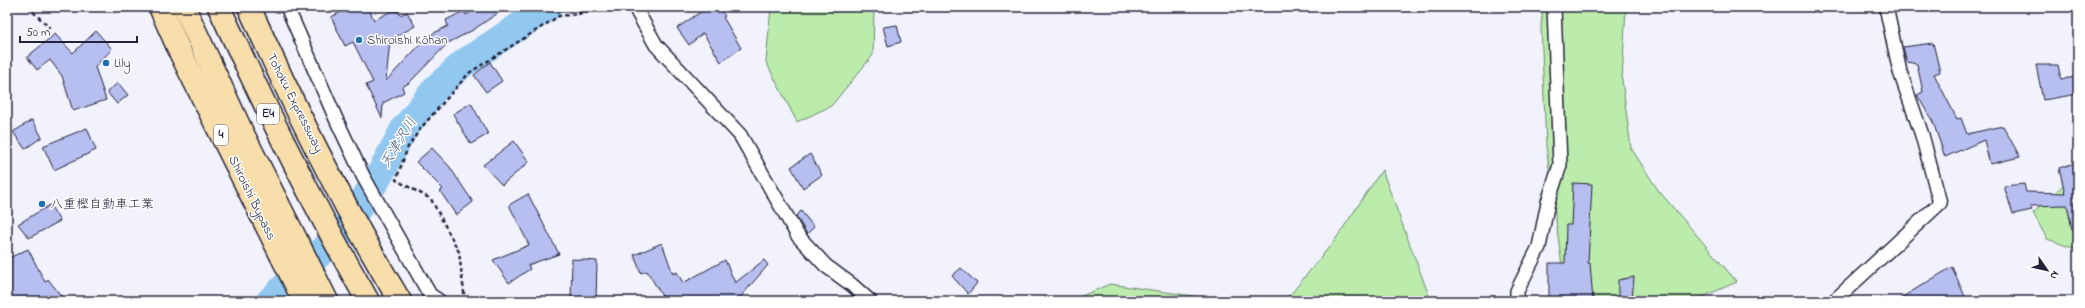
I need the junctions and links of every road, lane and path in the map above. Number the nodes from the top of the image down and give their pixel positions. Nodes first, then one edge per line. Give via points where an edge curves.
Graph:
1 (28, 7) edge
2 (160, 7) edge
3 (184, 7) edge
4 (219, 7) edge
5 (249, 7) edge
6 (287, 7) edge
7 (600, 7) edge
8 (638, 7) edge
9 (1554, 7) edge
10 (1886, 7) edge
11 (50, 28) dead end
12 (317, 297) edge
13 (368, 301) edge
14 (400, 301) edge
15 (440, 301) edge
16 (465, 301) edge
17 (870, 301) edge
18 (1517, 301) edge
19 (1834, 301) edge

1 - 11 path
2 - 12 highway, Shiroishi Bypass / 4 via 284,263
3 - 12 highway, Shiroishi Bypass / 4 via 299,246
4 - 13 highway, Tohoku Expressway / E4 via 268,113 322,219
5 - 14 highway, Tohoku Expressway / E4 via 273,61 362,238
6 - 15 street via 363,176 430,295
7 - 16 path via 578,14 559,16 469,74 408,146 396,180 431,200 459,252
8 - 17 street via 638,13 656,45 740,135 798,236 817,258
9 - 18 street via 1560,165 1548,202 1539,247 1517,292
10 - 19 street via 1900,72 1922,135 1940,203

